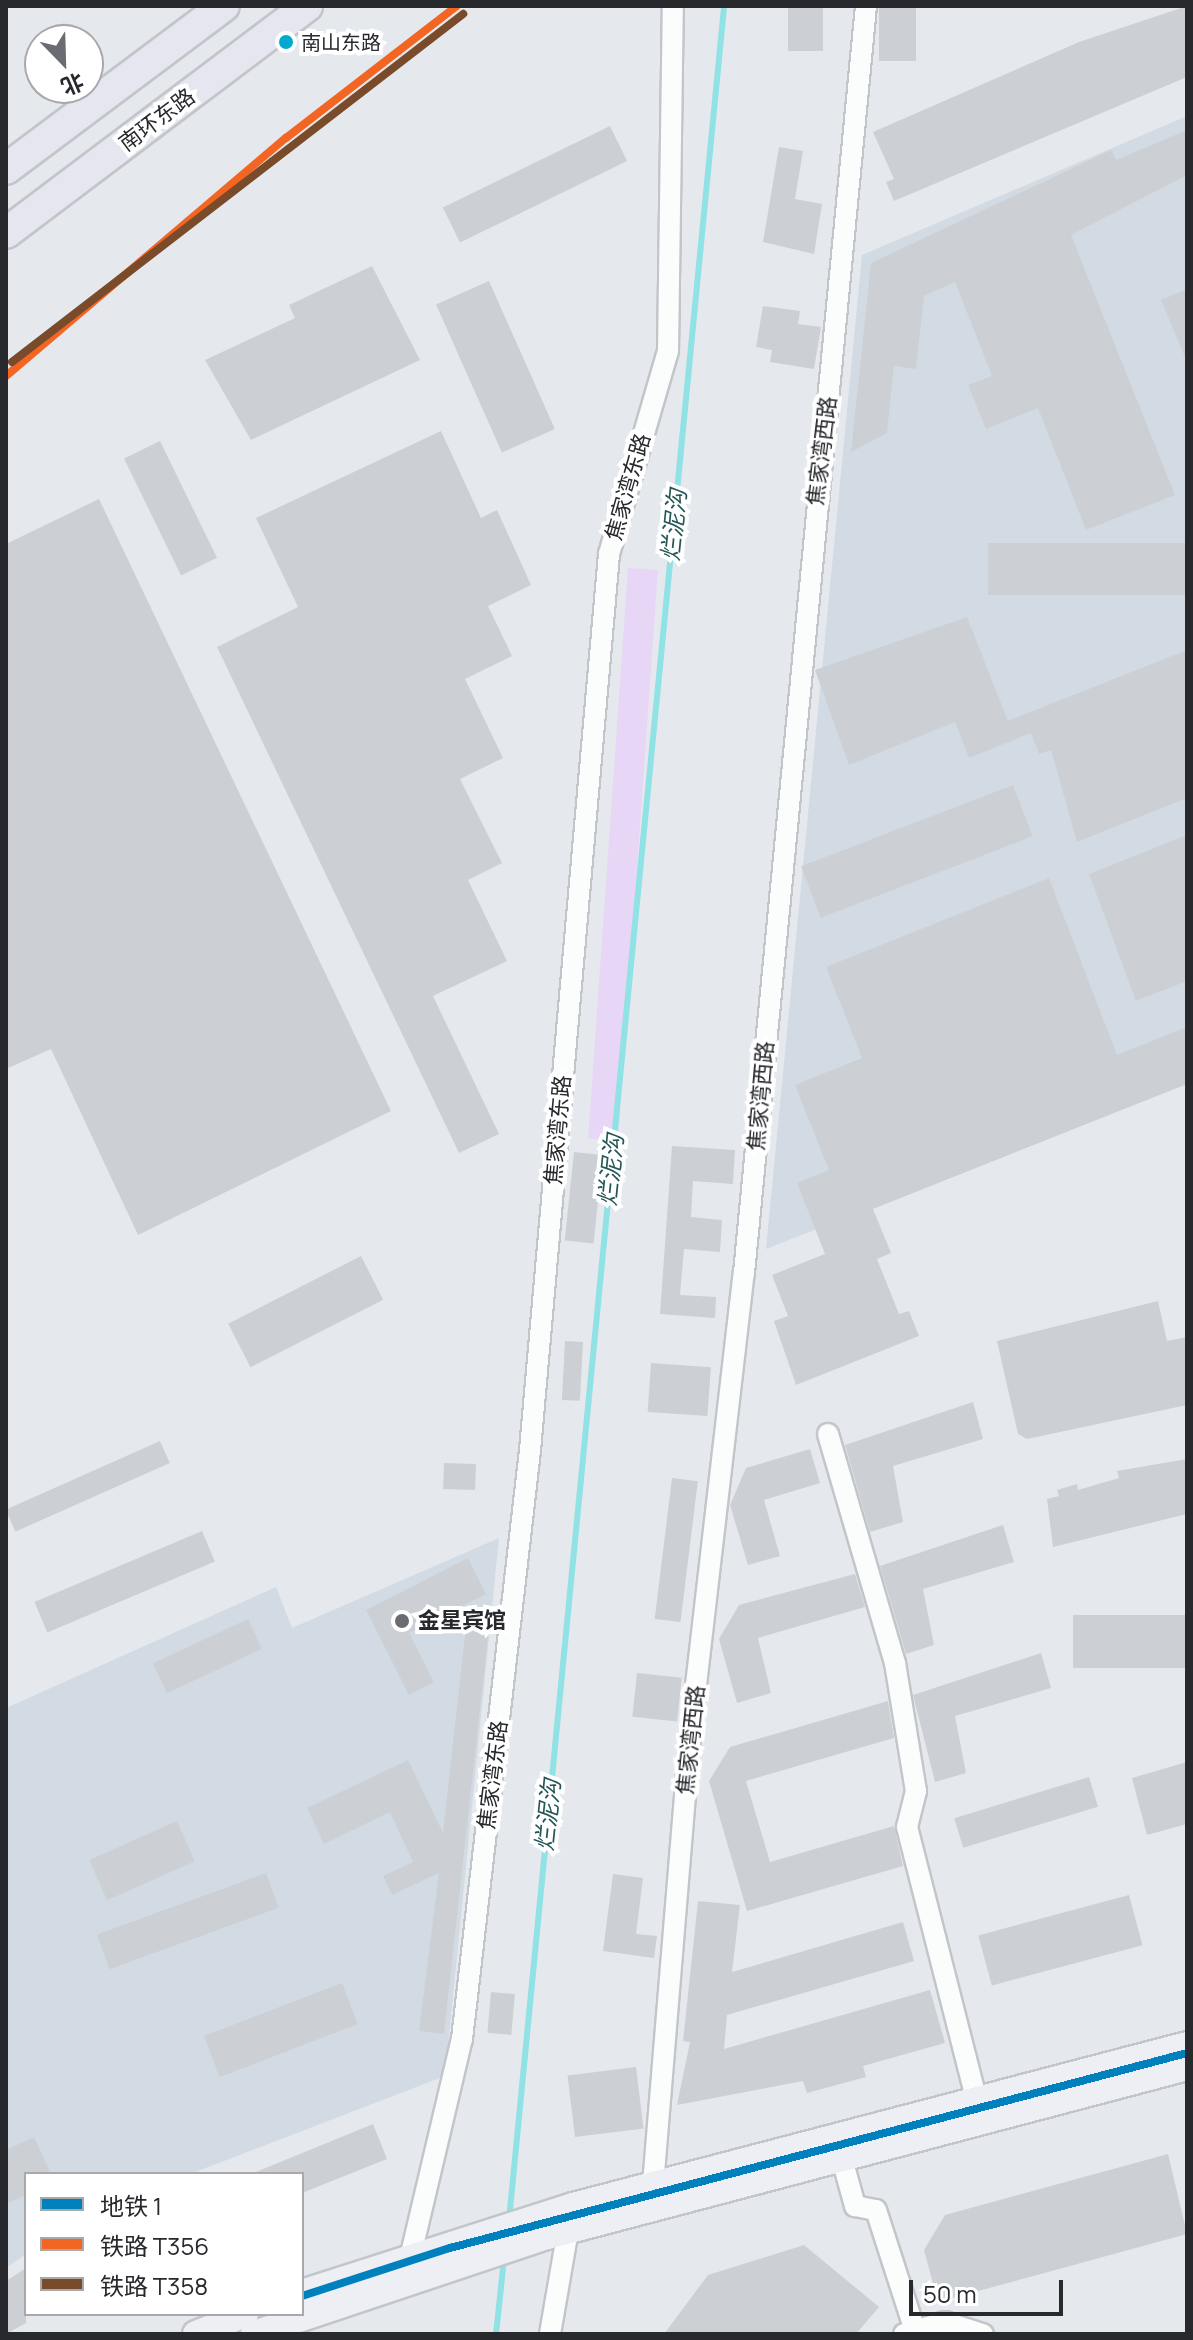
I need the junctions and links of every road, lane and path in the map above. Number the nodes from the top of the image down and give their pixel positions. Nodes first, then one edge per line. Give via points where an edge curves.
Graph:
1 (224, 6) edge
2 (307, 6) edge
3 (673, 6) edge
4 (866, 6) edge
5 (6, 169) edge
6 (6, 233) edge
7 (828, 1434) dead end
8 (1187, 2045) edge
9 (1187, 2067) edge
10 (977, 2101) junction
11 (842, 2159) junction
12 (653, 2185) junction
13 (557, 2223) junction
14 (470, 2247) junction
15 (411, 2254) junction
16 (304, 2292) edge
17 (304, 2314) edge
18 (240, 2316) edge
19 (299, 2316) edge
20 (909, 2331) edge
21 (196, 2334) edge
22 (254, 2334) edge
23 (550, 2334) edge
24 (983, 2334) edge

1 - 5 highway
2 - 6 highway, 南环东路
3 - 15 street, 焦家湾东路 via 668,351 609,554 530,1450 464,2024
4 - 12 street, 焦家湾西路 via 746,1258 690,1737
7 - 10 street via 895,1663 916,1791 907,1827
8 - 10 main road
9 - 11 main road
10 - 12 main road
11 - 13 main road
11 - 20 street via 855,2206 876,2210
12 - 13 main road
13 - 14 main road
13 - 23 street
14 - 15 main road
14 - 17 main road
15 - 16 main road
18 - 21 main road
19 - 22 main road
20 - 24 street via 945,2322

